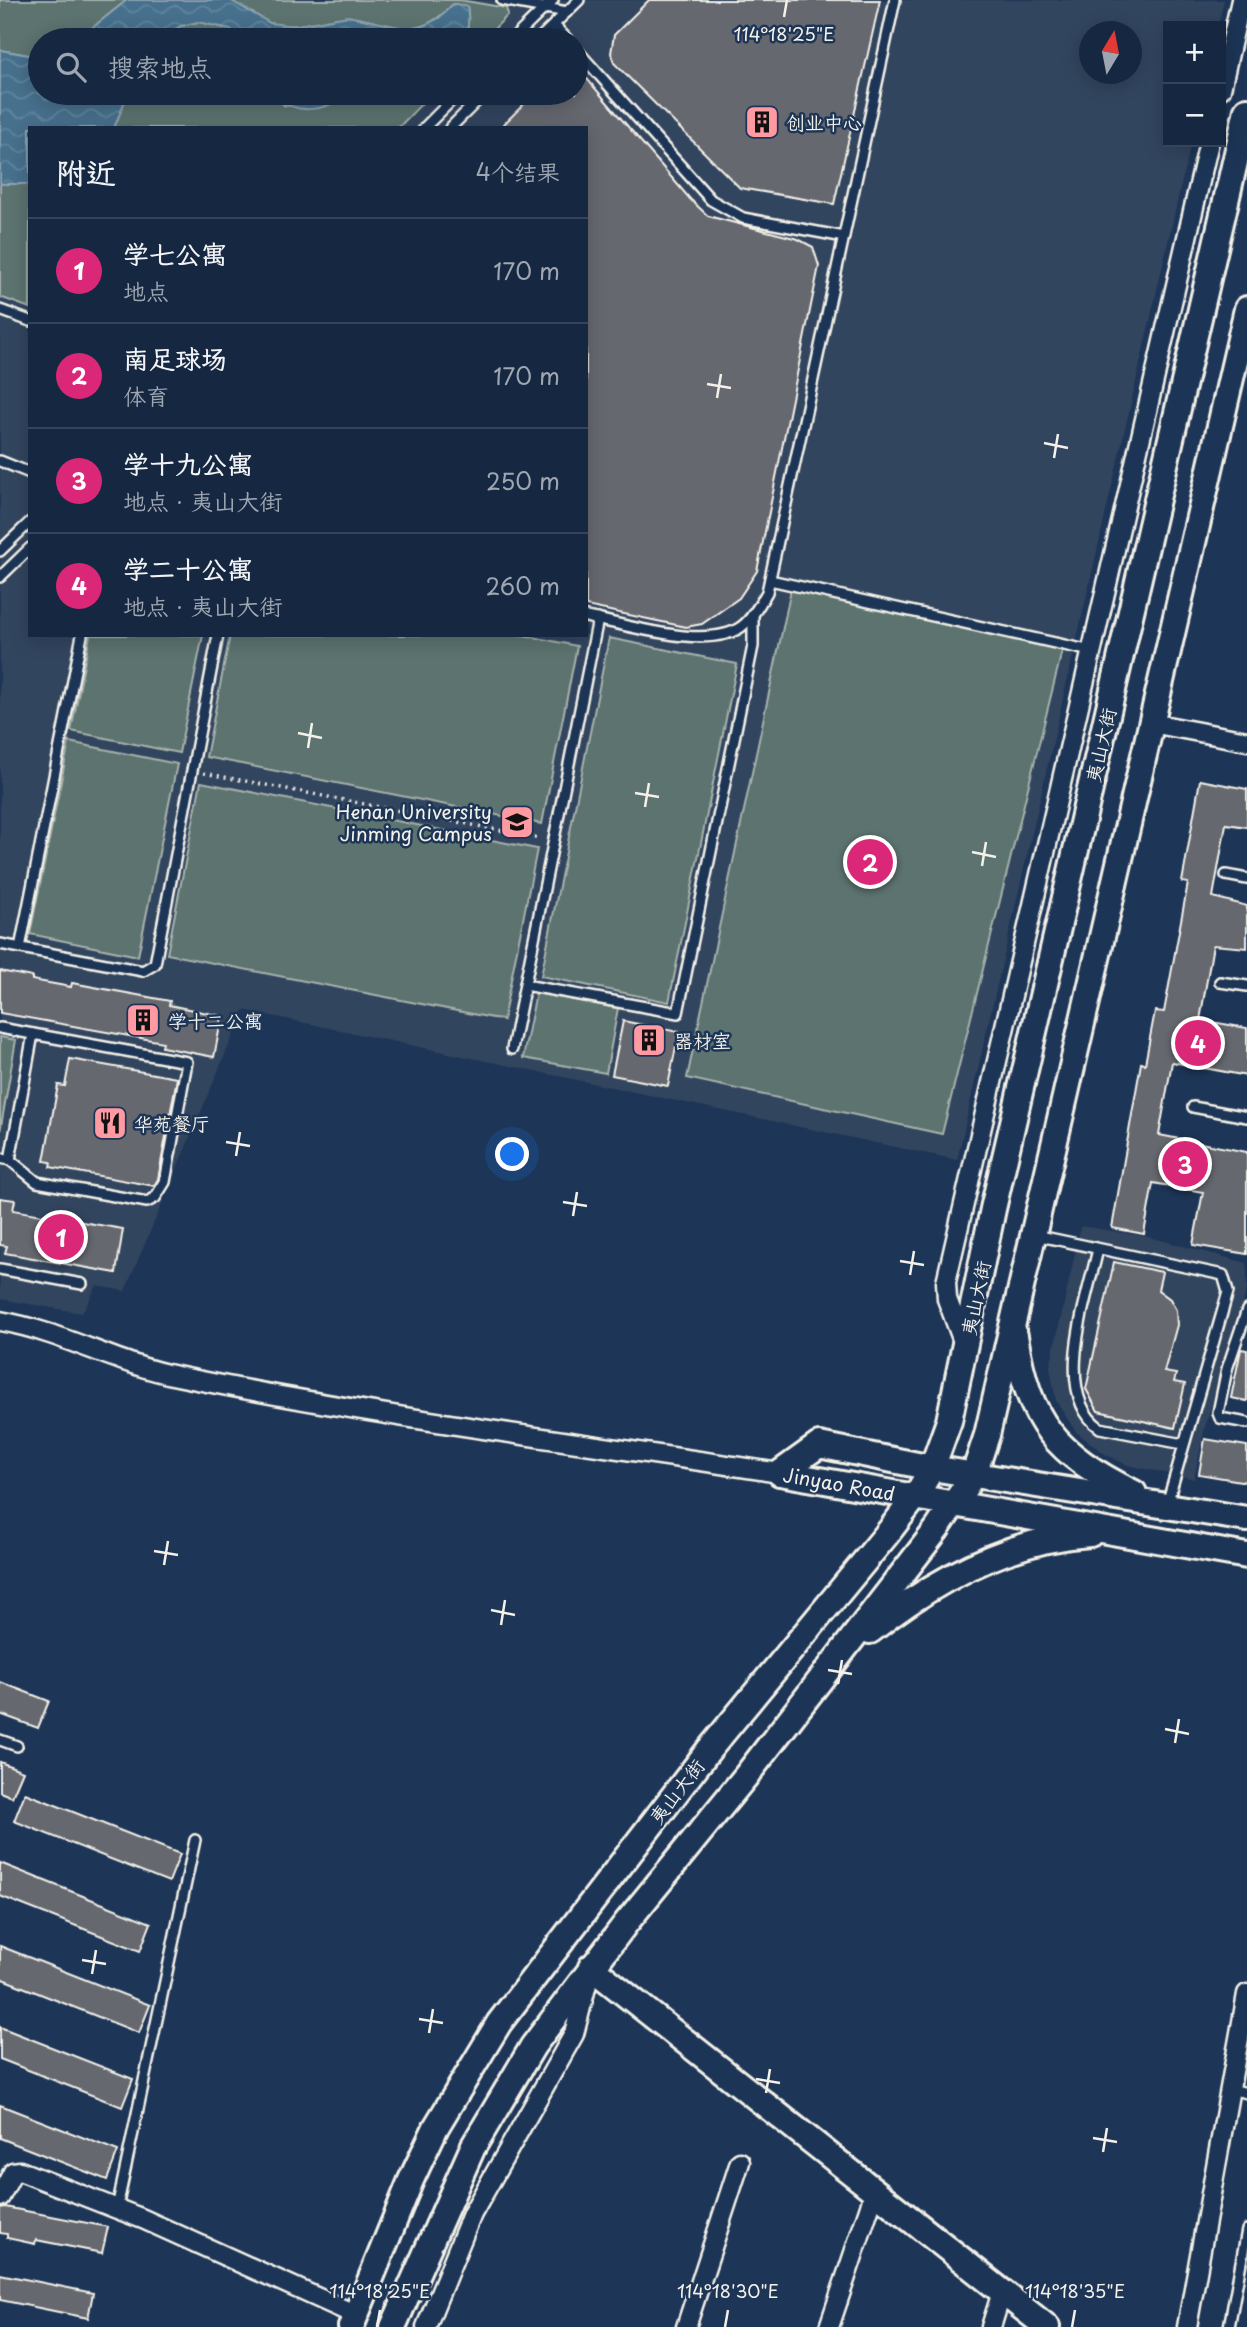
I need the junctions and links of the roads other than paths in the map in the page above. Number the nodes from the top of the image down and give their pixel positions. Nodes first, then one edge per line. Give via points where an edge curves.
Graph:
1 (502, 0) edge
2 (553, 0) edge
3 (578, 0) edge
4 (895, 0) edge
5 (1241, 0) edge
6 (546, 8) junction
7 (567, 12) junction
8 (554, 25) junction
9 (525, 28) edge
10 (551, 28) edge
11 (557, 28) edge
12 (588, 62) edge
13 (1222, 84) edge
14 (447, 105) edge
15 (473, 105) edge
16 (1247, 110) edge
17 (426, 126) edge
18 (452, 126) edge
19 (1208, 147) edge
20 (844, 237) junction
21 (0, 310) edge
22 (28, 320) edge
23 (1245, 323) edge
24 (0, 461) edge
25 (28, 472) edge
26 (28, 524) edge
27 (28, 550) edge
28 (0, 551) edge
29 (0, 577) edge
30 (770, 580) junction
31 (753, 613) junction
32 (588, 617) edge
33 (598, 619) junction
34 (82, 637) edge
35 (218, 637) edge
36 (1091, 651) junction
37 (1151, 723) junction
38 (1247, 741) edge
39 (1226, 875) dead end
40 (1247, 878) edge
41 (0, 944) edge
42 (20, 948) junction
43 (1220, 982) dead end
44 (525, 985) junction
45 (1247, 986) edge
46 (0, 1028) edge
47 (33, 1034) junction
48 (512, 1049) dead end
49 (1193, 1107) dead end
50 (1247, 1117) edge
51 (5, 1159) edge
52 (1033, 1235) junction
53 (1098, 1248) junction
54 (0, 1269) edge
55 (82, 1284) dead end
56 (1247, 1310) edge
57 (0, 1321) edge
58 (1013, 1323) junction
59 (965, 1346) junction
60 (1247, 1423) edge
61 (1183, 1444) junction
62 (932, 1468) junction
63 (780, 1473) junction
64 (974, 1474) junction
65 (916, 1496) junction
66 (955, 1504) junction
67 (1162, 1504) junction
68 (1247, 1519) edge
69 (1124, 1532) junction
70 (1247, 1556) edge
71 (842, 1653) junction
72 (0, 1740) edge
73 (17, 1746) dead end
74 (195, 1840) dead end
75 (592, 1967) junction
76 (1247, 1994) edge
77 (1240, 2068) edge
78 (1238, 2091) edge
79 (740, 2162) dead end
80 (875, 2191) junction
81 (0, 2197) edge
82 (117, 2208) junction
83 (1247, 2230) edge
84 (1002, 2292) junction
85 (353, 2321) edge
86 (393, 2327) edge
87 (426, 2327) edge
88 (686, 2327) edge
89 (830, 2327) edge
90 (990, 2327) edge
91 (1047, 2327) edge
92 (1187, 2327) edge
93 (1229, 2327) edge

1 - 6 lane
2 - 6 lane
3 - 7 lane
4 - 20 lane
5 - 13 street
6 - 7 lane
6 - 9 lane
7 - 8 lane
8 - 10 lane
8 - 11 lane
12 - 20 lane via 711,200 743,218
14 - 17 lane
15 - 18 lane
16 - 59 main road, 夷山大街
19 - 36 street
20 - 30 lane
21 - 22 lane
23 - 37 main road
24 - 25 lane
26 - 28 lane
27 - 29 lane
30 - 31 lane
30 - 36 lane
31 - 33 lane via 741,627 719,636 689,637
31 - 44 lane via 753,646 678,1013
32 - 33 lane
33 - 44 lane
34 - 42 lane
35 - 42 lane via 155,964 143,971
36 - 59 street via 946,1282 947,1299
37 - 38 street
37 - 52 main road
39 - 40 lane
41 - 42 lane
43 - 45 lane
44 - 48 lane
46 - 47 lane
47 - 51 lane
47 - 51 lane via 187,1062 165,1182 147,1202 37,1182
49 - 50 lane
52 - 53 lane
52 - 58 main road
53 - 61 lane via 1074,1384 1090,1420 1100,1428
53 - 61 lane via 1223,1275 1227,1281 1228,1292
54 - 55 lane
56 - 60 lane via 1218,1413 1220,1418
57 - 63 street via 46,1330 168,1374 272,1395
58 - 64 main road
58 - 67 main road via 1021,1379 1049,1433 1081,1462
59 - 62 main road, 夷山大街 via 949,1421
61 - 67 lane
62 - 63 main road, Jinyao Road via 819,1445
62 - 64 main road, Jinyao Road
62 - 65 main road, 夷山大街
63 - 65 main road, Jinyao Road
64 - 66 main road
64 - 67 main road, Jinyao Road
65 - 66 main road, Jinyao Road
65 - 85 main road, 夷山大街 via 708,1751 499,2023 436,2127
66 - 69 main road, Jinyao Road
66 - 71 main road
67 - 68 main road, Jinyao Road
69 - 70 main road, Jinyao Road
69 - 71 main road via 1080,1535 1002,1553 905,1603
71 - 75 main road
72 - 73 lane
74 - 82 lane
75 - 80 main road
75 - 86 main road via 533,2046 472,2147
75 - 87 street via 574,2034 472,2214
76 - 77 street
77 - 78 street
78 - 92 street
79 - 88 street
80 - 84 main road
80 - 89 street
81 - 82 street via 13,2172 20,2171
82 - 85 street
83 - 93 lane
84 - 90 street
84 - 91 main road

